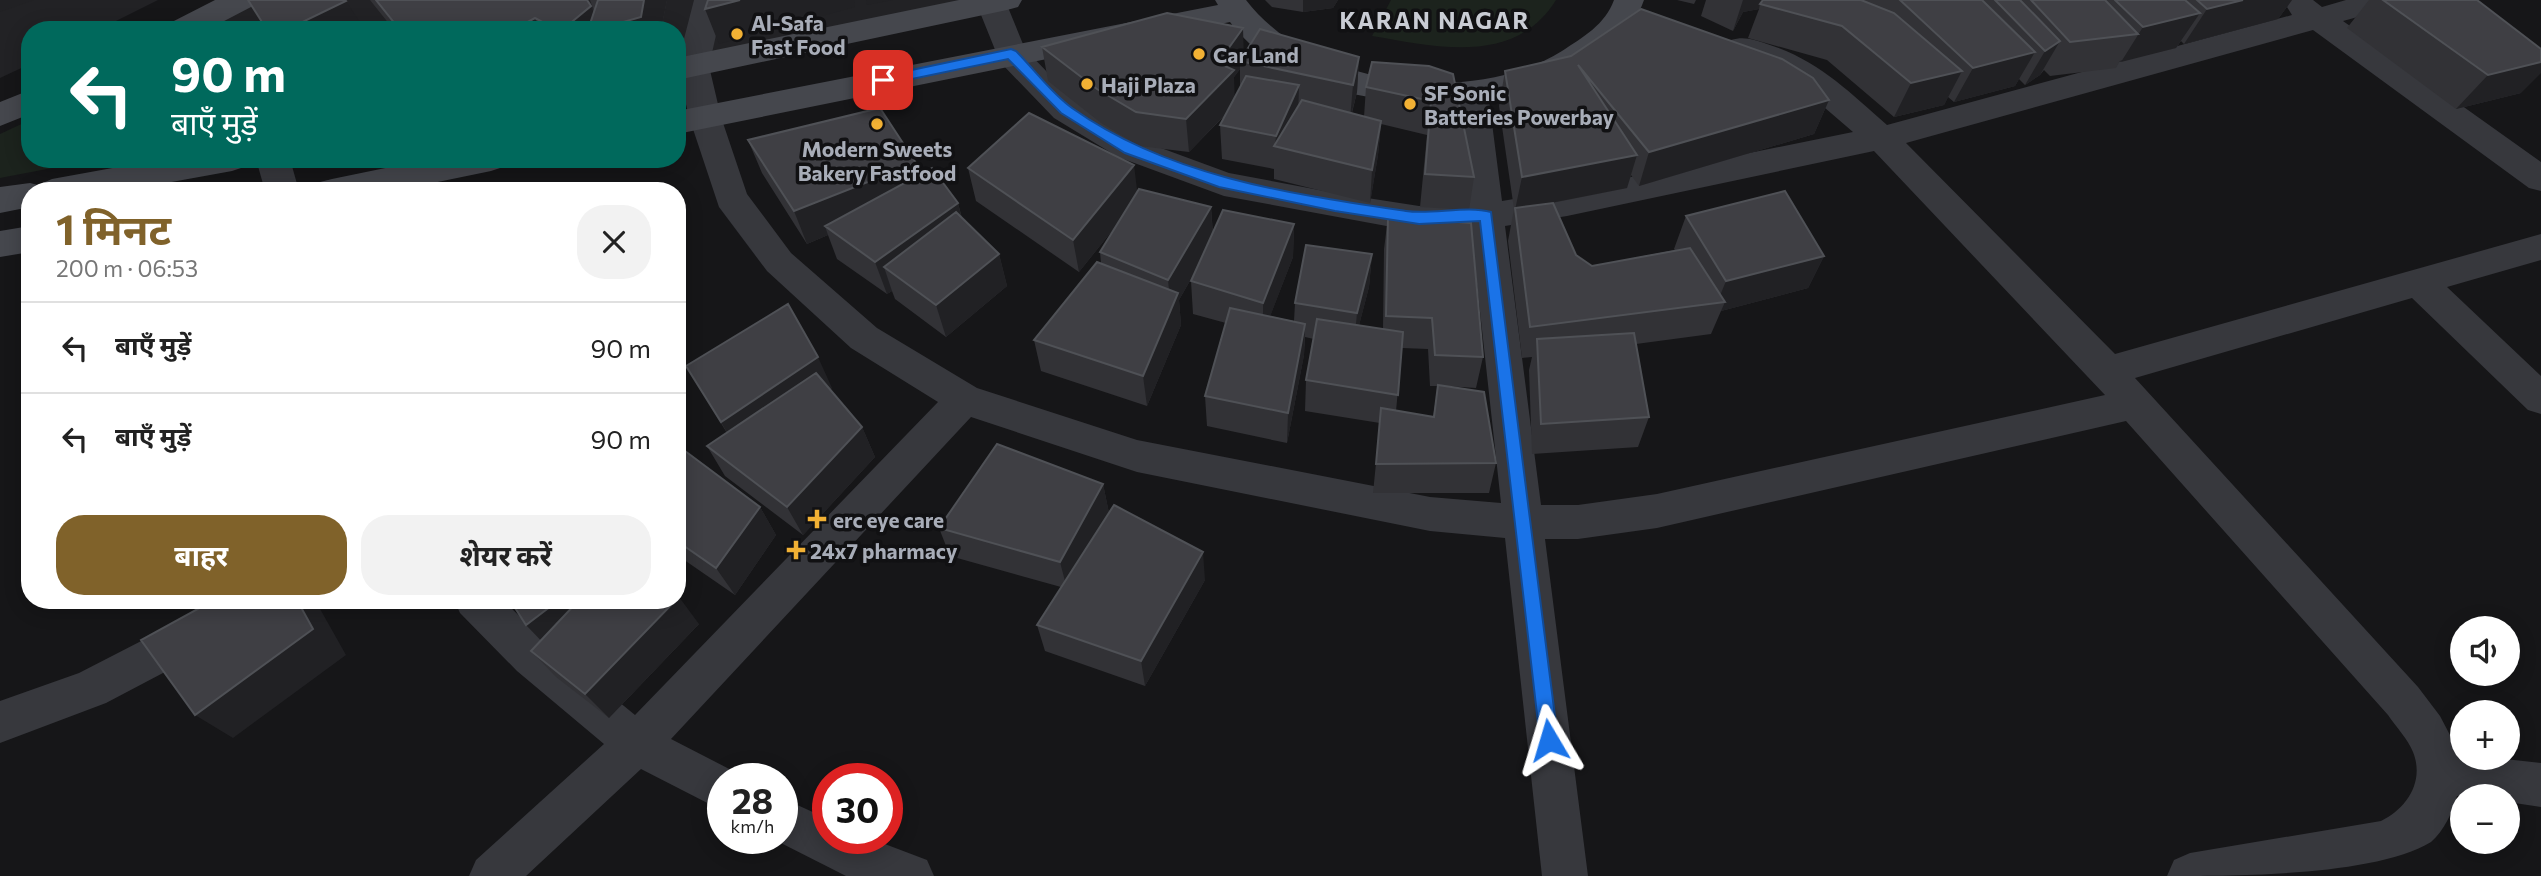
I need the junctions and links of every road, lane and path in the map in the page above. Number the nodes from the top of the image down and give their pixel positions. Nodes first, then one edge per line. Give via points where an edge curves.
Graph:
1 (240, 0) edge
2 (709, 0) edge
3 (2383, 0) edge
4 (996, 1) edge
5 (1233, 5) edge
6 (1636, 9) edge
7 (2304, 9) edge
8 (201, 21) edge
9 (1715, 38) edge
10 (1011, 54) junction
11 (686, 64) edge
12 (686, 67) edge
13 (686, 76) edge
14 (1472, 92) junction
15 (21, 105) edge
16 (0, 115) edge
17 (691, 120) edge
18 (1881, 138) junction
19 (181, 168) edge
20 (446, 168) edge
21 (2541, 179) edge
22 (103, 182) edge
23 (377, 182) edge
24 (21, 196) edge
25 (0, 200) edge
26 (1486, 216) junction
27 (21, 240) edge
28 (0, 244) edge
29 (2541, 247) edge
30 (2419, 282) junction
31 (2108, 371) junction
32 (2541, 398) edge
33 (964, 399) junction
34 (2134, 404) junction
35 (1523, 522) junction
36 (245, 609) edge
37 (484, 609) edge
38 (0, 722) edge
39 (637, 744) junction
40 (2438, 772) junction
41 (707, 781) edge
42 (2541, 785) edge
43 (798, 828) edge
44 (492, 876) edge
45 (911, 876) edge
46 (1565, 876) edge
47 (2190, 876) edge

1 - 8 main road
2 - 11 street
3 - 7 street
4 - 10 street
4 - 12 main road
5 - 10 main road
5 - 14 main road via 1257,34 1285,53 1340,78 1405,92
6 - 14 main road via 1601,42 1545,75
7 - 18 street
7 - 21 street
9 - 18 street via 1800,69
10 - 17 main road
10 - 26 street via 1065,110 1130,149 1224,184 1419,219
13 - 17 street
14 - 26 street
15 - 16 main road
17 - 33 street via 731,198 779,262 864,338
18 - 26 street
18 - 31 street
19 - 22 main road
20 - 23 main road
24 - 25 main road
26 - 35 street
27 - 28 main road
29 - 30 street
30 - 31 street
30 - 32 street
31 - 34 street
33 - 35 street via 1137,456 1430,514
33 - 39 street
34 - 35 street via 1657,510 1578,523
34 - 40 street via 2403,701 2425,730
35 - 46 street
36 - 38 street via 91,689
37 - 39 street via 532,657
39 - 41 street
39 - 44 street
40 - 42 street
40 - 47 street via 2436,794 2425,819 2406,835 2382,844
43 - 45 street via 848,854

